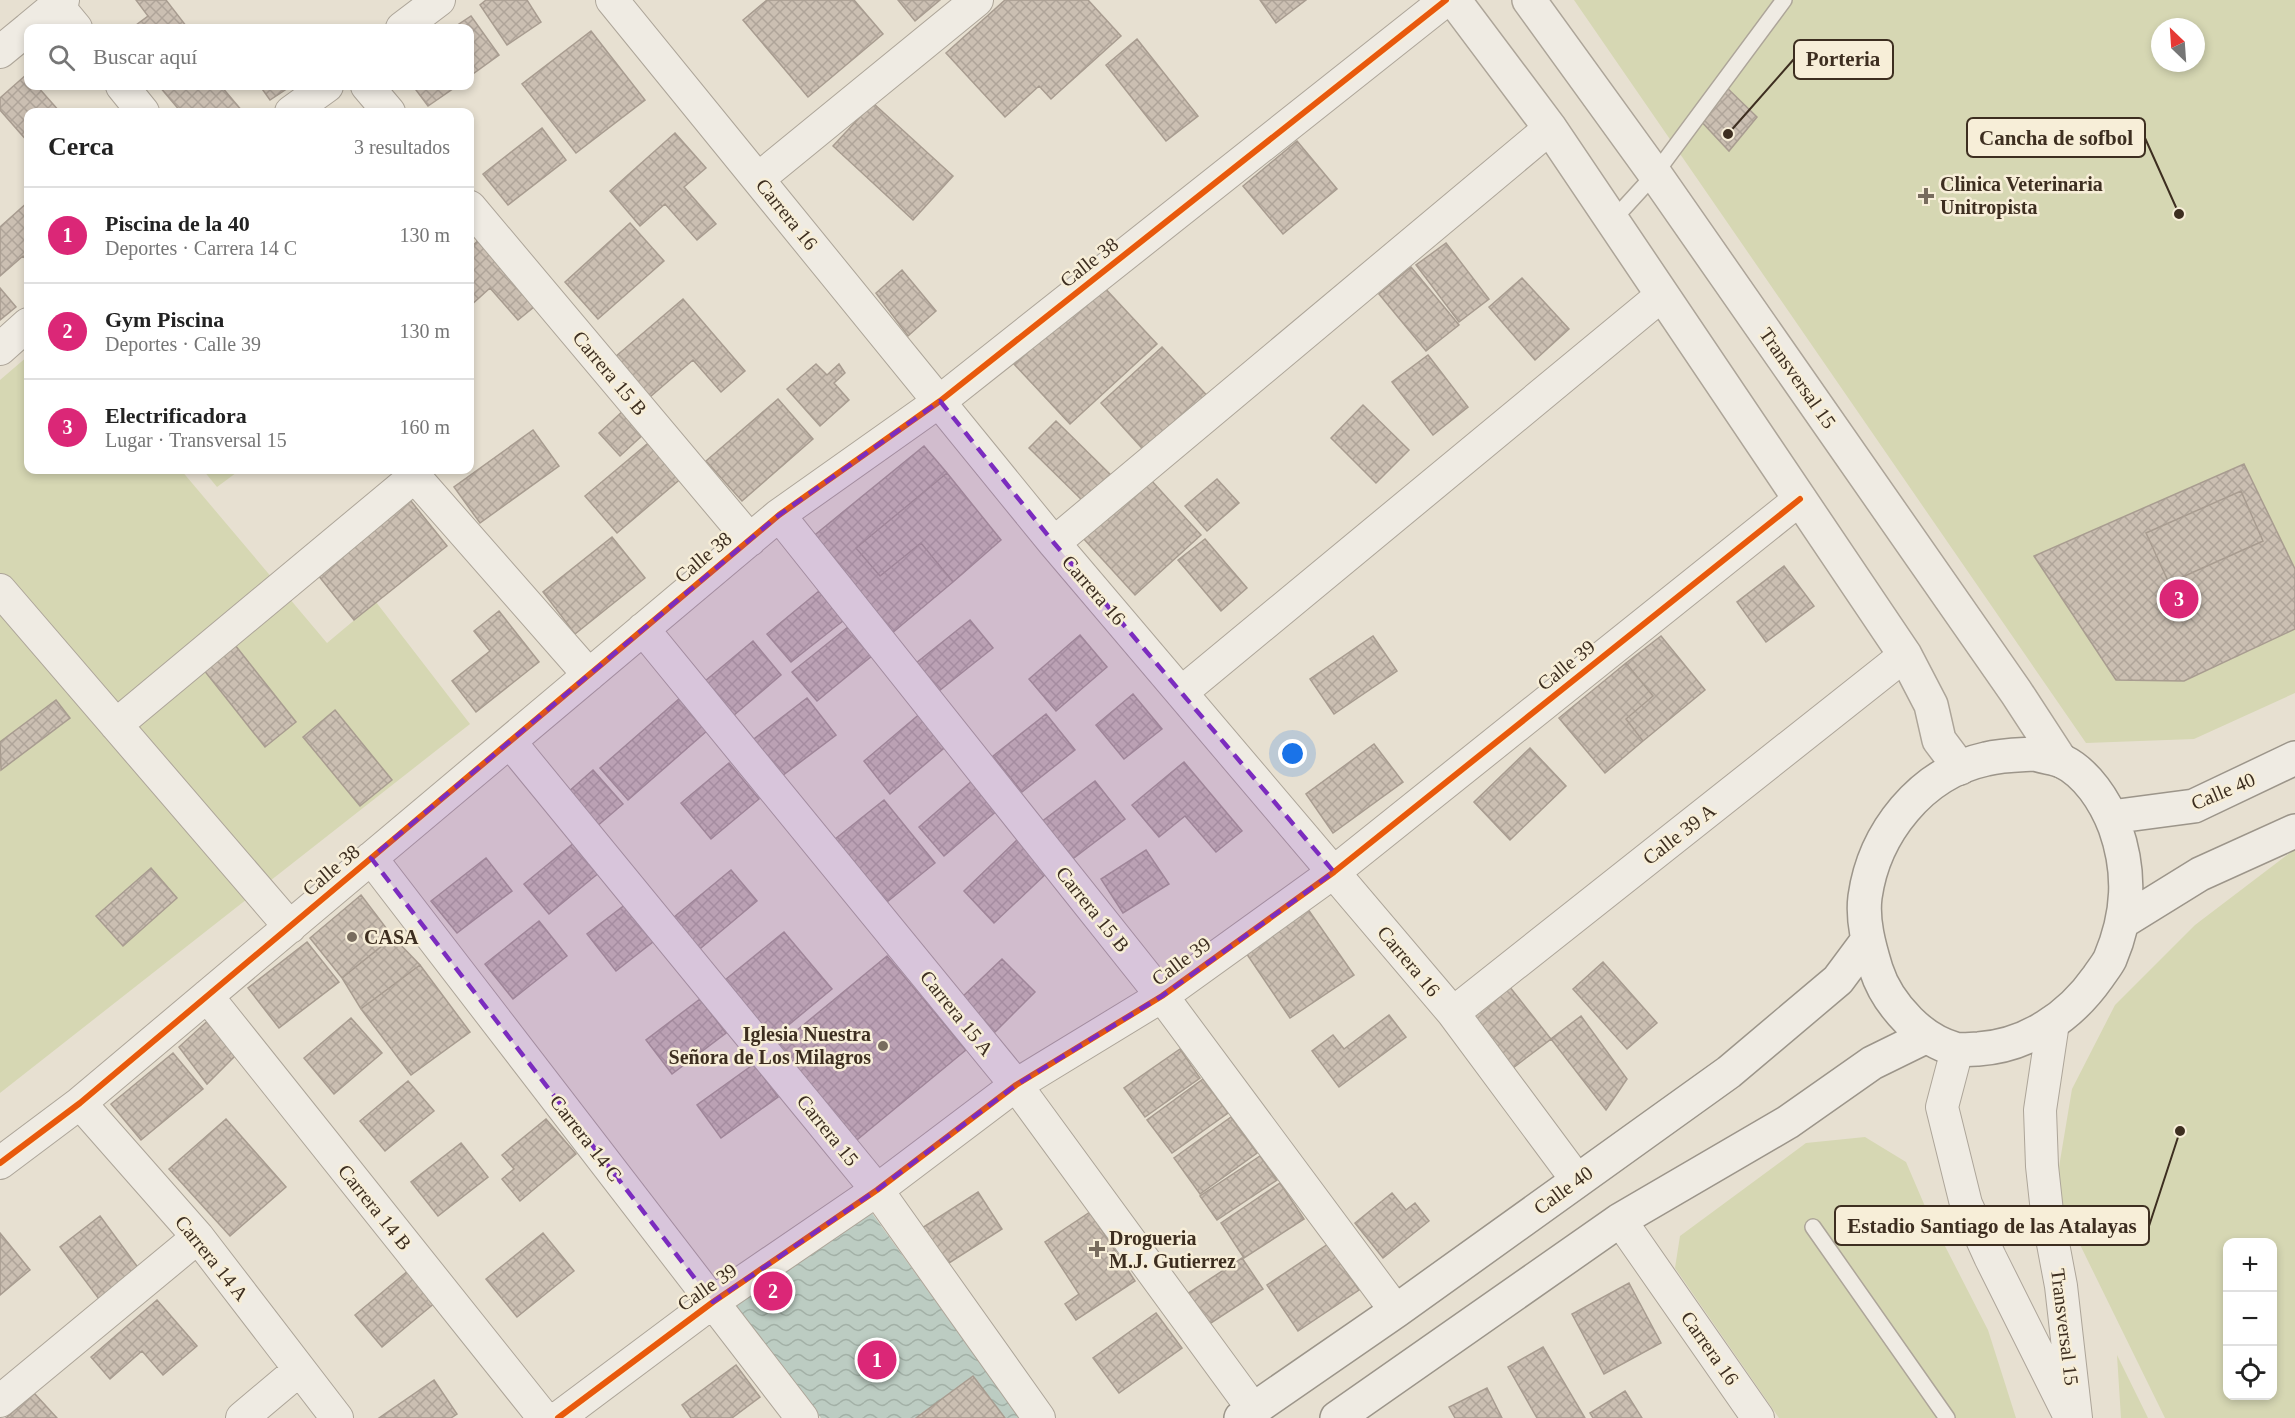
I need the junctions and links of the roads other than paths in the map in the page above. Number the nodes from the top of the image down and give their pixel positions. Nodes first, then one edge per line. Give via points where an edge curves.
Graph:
1 (439, 0) edge
2 (612, 0) edge
3 (977, 0) edge
4 (1446, 0) edge
5 (1454, 0) edge
6 (1528, 0) edge
7 (1784, 0) edge
8 (66, 11) edge
9 (36, 24) edge
10 (407, 24) edge
11 (125, 90) edge
12 (321, 90) edge
13 (371, 90) edge
14 (140, 108) edge
15 (297, 108) edge
16 (386, 108) edge
17 (1550, 128) junction
18 (1655, 174) junction
19 (758, 179) junction
20 (474, 212) edge
21 (1612, 221) junction
22 (1662, 295) junction
23 (24, 328) edge
24 (0, 349) edge
25 (940, 401) junction
26 (411, 474) edge
27 (413, 474) edge
28 (1800, 499) junction
29 (779, 515) junction
30 (750, 540) junction
31 (1054, 543) junction
32 (0, 590) edge
33 (643, 629) junction
34 (1905, 655) junction
35 (589, 675) junction
36 (1182, 692) junction
37 (116, 725) junction
38 (510, 742) junction
39 (2295, 758) edge
40 (2061, 761) junction
41 (1960, 768) junction
42 (2111, 817) junction
43 (2295, 831) edge
44 (371, 858) junction
45 (1334, 872) junction
46 (2124, 921) junction
47 (290, 927) junction
48 (1867, 941) junction
49 (207, 996) junction
50 (1162, 996) junction
51 (1453, 1013) junction
52 (2054, 1023) junction
53 (1925, 1037) junction
54 (1957, 1050) junction
55 (1016, 1085) junction
56 (80, 1103) junction
57 (0, 1163) edge
58 (1577, 1180) junction
59 (877, 1190) junction
60 (1620, 1220) junction
61 (1813, 1227) dead end
62 (198, 1237) junction
63 (712, 1302) junction
64 (1396, 1311) junction
65 (299, 1370) junction
66 (0, 1401) edge
67 (1247, 1413) edge
68 (242, 1418) edge
69 (337, 1418) edge
70 (544, 1418) edge
71 (558, 1418) edge
72 (802, 1418) edge
73 (1040, 1418) edge
74 (1336, 1418) edge
75 (1757, 1418) edge
76 (1947, 1418) edge
77 (2071, 1418) edge
78 (2076, 1418) edge

1 - 10 street
2 - 19 street, Carrera 16
3 - 19 street
4 - 25 street, Calle 38
5 - 17 main road
6 - 18 main road, Transversal 15
7 - 18 lane
8 - 9 street
11 - 14 street
12 - 15 street
13 - 16 street
17 - 21 main road
17 - 31 street
18 - 21 lane
18 - 40 main road, Transversal 15
19 - 25 street, Carrera 16
20 - 30 street, Carrera 15 B
21 - 22 main road
22 - 28 main road
22 - 36 street
23 - 24 street
25 - 29 street, Calle 38
25 - 31 street, Carrera 16
26 - 37 street
27 - 35 street
28 - 34 main road
28 - 45 street, Calle 39
29 - 30 street, Calle 38
29 - 50 street, Carrera 15 B
30 - 33 street, Calle 38
31 - 36 street, Carrera 16
32 - 37 street
33 - 35 street, Calle 38
33 - 55 street, Carrera 15 A
34 - 41 main road via 1931,705 1940,740
34 - 51 street, Calle 39 A
35 - 38 street, Calle 38
36 - 45 street, Carrera 16
37 - 47 street
38 - 44 street, Calle 38
38 - 59 street, Carrera 15
39 - 42 main road, Calle 40 via 2194,806
40 - 41 main road via 2035,754 2009,755
40 - 42 main road via 2081,774
41 - 48 main road via 1923,790 1894,820 1874,858 1865,899
42 - 46 main road via 2123,850 2127,886
43 - 46 main road via 2200,874
44 - 47 street, Calle 38
44 - 63 street, Carrera 14 C
45 - 50 street, Calle 39
45 - 51 street, Carrera 16
46 - 52 main road via 2109,961 2085,996
47 - 49 street, Calle 38
48 - 53 main road via 1878,977 1898,1010
48 - 58 main road, Calle 40 via 1838,980 1729,1072
49 - 56 street, Calle 38
49 - 70 street, Carrera 14 B
50 - 55 street, Calle 39
50 - 64 street, Carrera 15 B
51 - 58 street, Carrera 16
52 - 54 main road via 2023,1039 1991,1048
52 - 78 street, Transversal 15 via 2040,1110 2042,1166
53 - 54 main road
53 - 60 main road via 1872,1063 1788,1122
54 - 77 street, Transversal 15 via 1942,1107 1966,1204
55 - 59 street, Calle 39
55 - 67 street, Carrera 15 A
56 - 57 street, Calle 38
56 - 62 street, Carrera 14 A
58 - 64 main road, Calle 40
59 - 63 street, Calle 39
59 - 73 street, Carrera 15
60 - 74 main road
60 - 75 street, Carrera 16
61 - 76 lane
62 - 65 street, Carrera 14 A
62 - 66 street
63 - 71 street, Calle 39
63 - 72 street, Carrera 14 C
64 - 67 main road, Calle 40
65 - 68 street
65 - 69 street, Carrera 14 A

